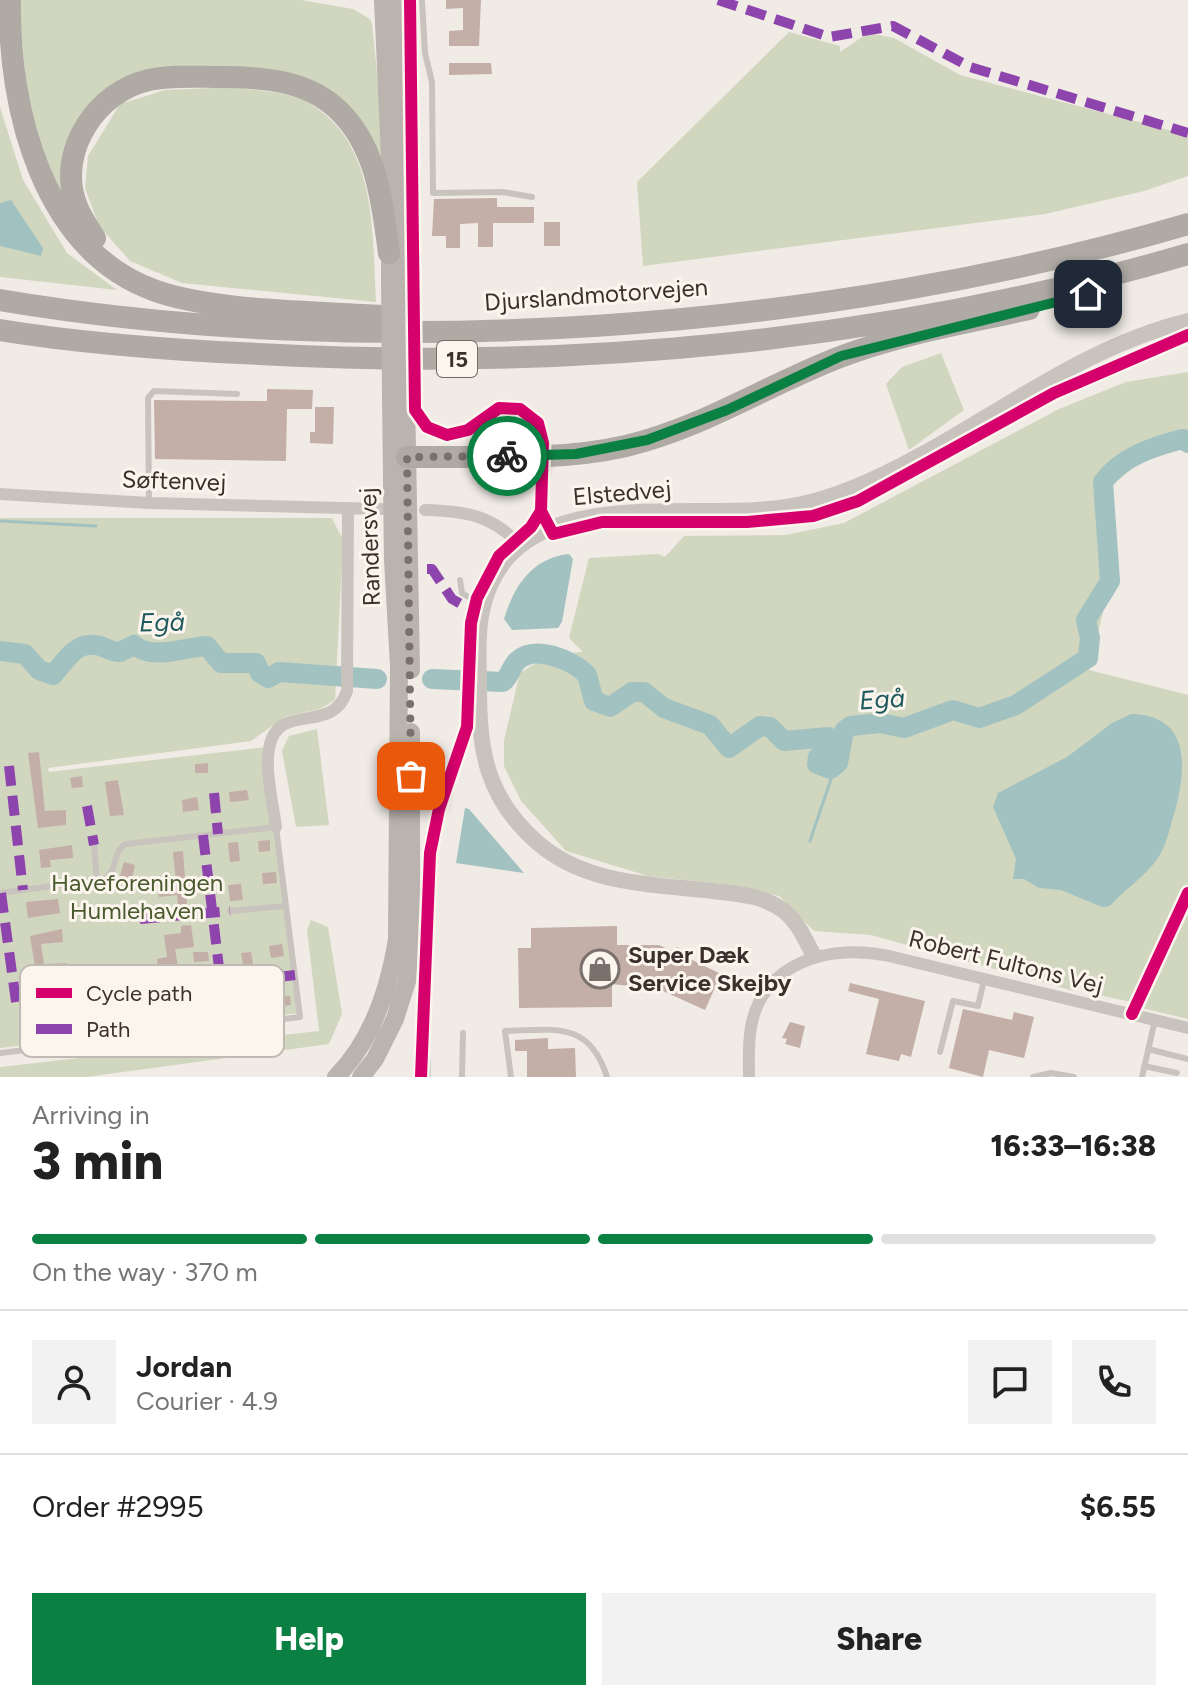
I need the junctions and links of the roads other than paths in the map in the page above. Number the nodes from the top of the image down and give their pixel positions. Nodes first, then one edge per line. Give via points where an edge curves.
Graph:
1 (10, 0) edge
2 (383, 0) edge
3 (401, 0) edge
4 (422, 0) edge
5 (532, 197) dead end
6 (1188, 224) edge
7 (389, 253) junction
8 (1188, 254) edge
9 (1188, 265) edge
10 (397, 276) junction
11 (0, 300) edge
12 (213, 302) junction
13 (1188, 321) edge
14 (633, 322) junction
15 (0, 330) edge
16 (237, 394) dead end
17 (400, 457) junction
18 (0, 494) edge
19 (149, 503) junction
20 (348, 508) junction
21 (382, 509) dead end
22 (425, 510) dead end
23 (521, 546) junction
24 (460, 580) dead end
25 (483, 606) junction
26 (276, 827) junction
27 (94, 845) dead end
28 (97, 880) junction
29 (0, 893) edge
30 (286, 906) junction
31 (230, 911) dead end
32 (814, 956) junction
33 (984, 980) junction
34 (284, 1019) edge
35 (1155, 1020) junction
36 (1188, 1028) edge
37 (463, 1033) dead end
38 (1148, 1049) junction
39 (20, 1051) edge
40 (940, 1052) dead end
41 (0, 1053) edge
42 (1188, 1059) edge
43 (1144, 1066) junction
44 (1177, 1073) dead end
45 (336, 1077) edge
46 (361, 1077) edge
47 (462, 1077) edge
48 (511, 1077) edge
49 (607, 1077) edge
50 (749, 1077) edge
51 (1033, 1077) edge
52 (1074, 1077) edge
53 (1142, 1077) edge

1 - 12 highway via 14,89 31,149 66,220 93,253 122,275 155,290
2 - 7 main road, Randersvej
3 - 10 main road, Randersvej
4 - 5 lane via 432,82 433,193
6 - 14 highway, Djurslandmotorvejen / 15 via 932,283 779,307
7 - 10 main road, Randersvej
7 - 12 highway via 379,181 362,143 336,108 278,81 149,80 120,91 83,130 74,153 74,199 100,245 126,267 157,285
8 - 15 highway, 15 via 1018,296 834,329 550,357 317,357 117,344
9 - 17 highway via 841,356 727,410 624,446 576,454
10 - 17 main road, Randersvej, bridge
11 - 14 highway, Djurslandmotorvejen / 15 via 123,316 322,329 504,329
12 - 14 highway via 385,316
13 - 23 street, Elstedvej via 1128,339 830,497 778,508 571,519
16 - 19 lane via 154,391 148,398
17 - 45 main road, Randersvej via 397,939 379,1012
17 - 46 main road, Randersvej via 411,941 407,981 395,1019
18 - 19 street, Søftenvej
19 - 20 street, Søftenvej
20 - 21 street, Søftenvej
20 - 26 street via 347,679 339,709 278,728 272,739 268,754
22 - 23 street via 476,514 502,527
23 - 25 street, Elstedvej via 499,571
24 - 25 lane via 462,593
25 - 32 street, Elstedvej via 479,742 488,776 507,811 539,845 572,866 609,879 756,896 792,919
26 - 28 lane via 126,844 118,850 109,876
26 - 30 lane
27 - 28 lane
28 - 29 lane
30 - 31 lane
30 - 34 lane via 300,1017
32 - 33 street, Robert Fultons Vej via 868,951
32 - 50 street via 782,976 760,1004 751,1026
33 - 35 street, Robert Fultons Vej
33 - 40 lane via 978,1006 953,1001
35 - 36 street, Robert Fultons Vej
35 - 38 lane
37 - 47 lane
38 - 42 lane
38 - 43 lane
39 - 41 lane
43 - 44 lane
43 - 53 lane
48 - 49 lane via 505,1031 568,1030 588,1042
51 - 52 lane

